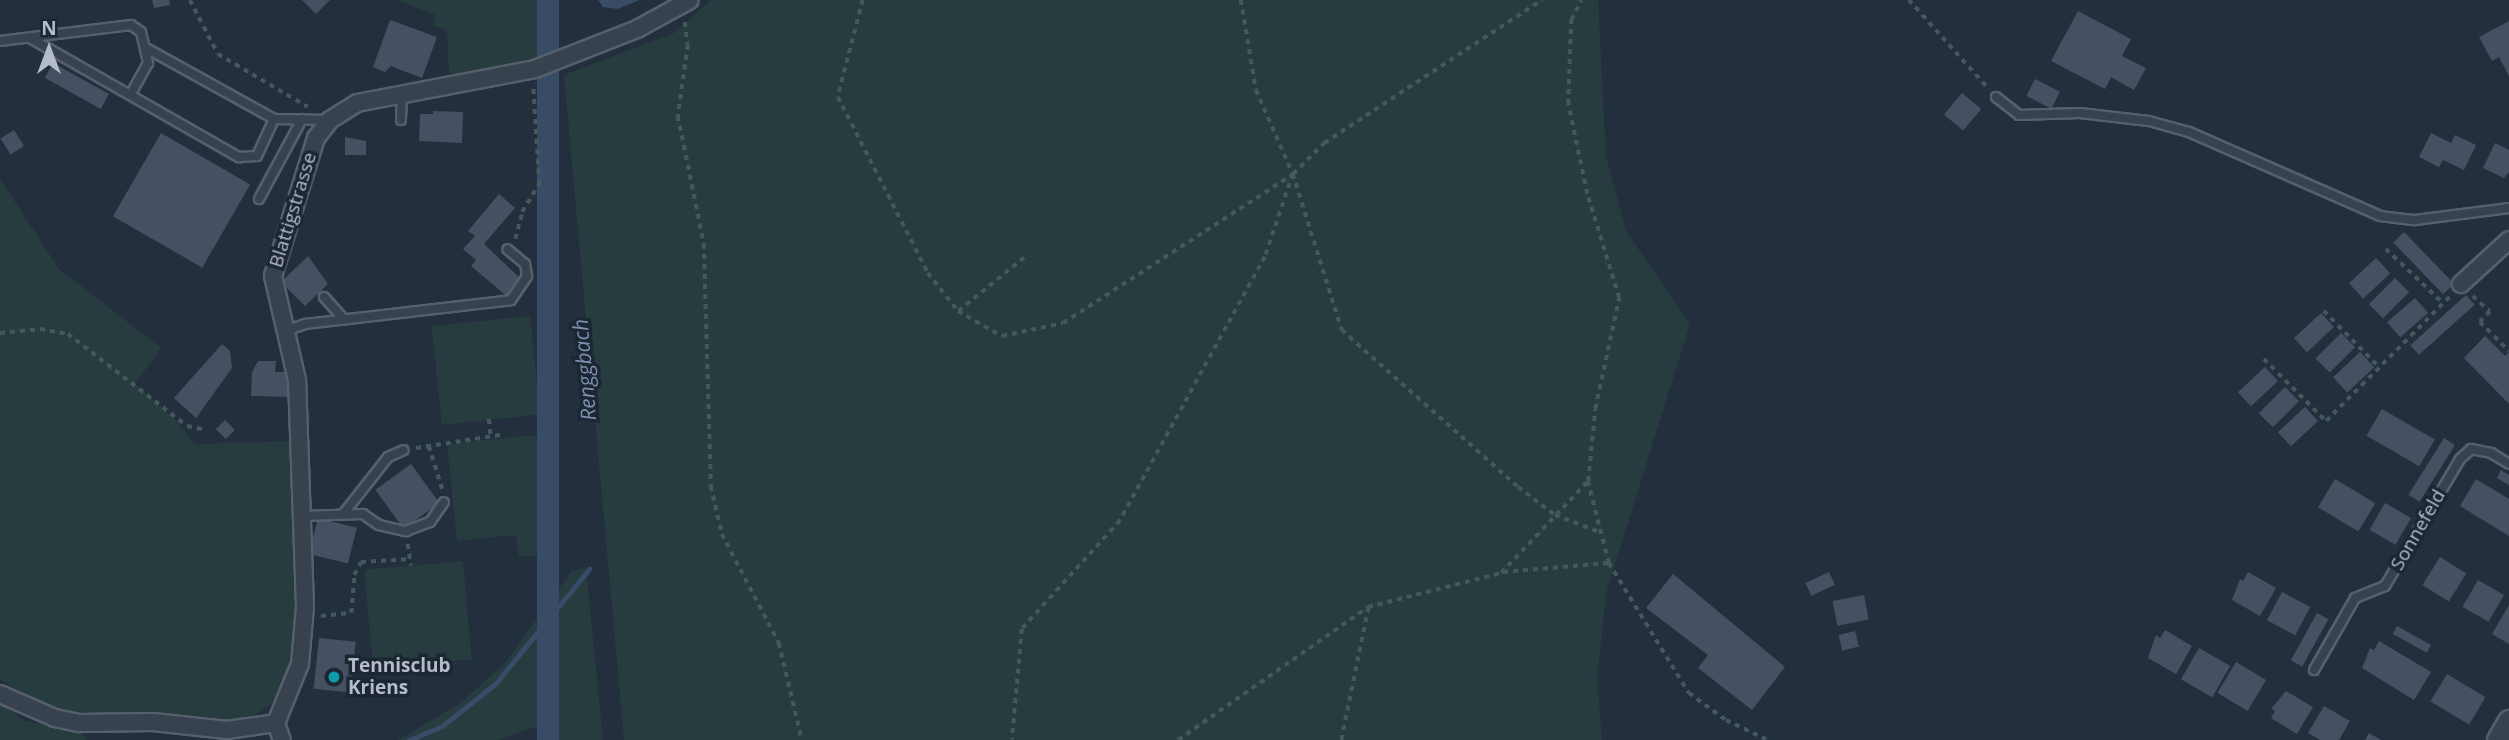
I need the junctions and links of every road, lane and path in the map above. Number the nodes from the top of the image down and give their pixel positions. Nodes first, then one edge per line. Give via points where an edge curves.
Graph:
1 (190, 0) edge
2 (863, 0) edge
3 (1241, 0) edge
4 (1542, 0) edge
5 (1581, 0) edge
6 (1909, 0) edge
7 (686, 3) edge
8 (30, 38) junction
9 (0, 41) edge
10 (146, 48) junction
11 (534, 75) junction
12 (402, 93) junction
13 (131, 94) junction
14 (1996, 97) joint
15 (274, 119) junction
16 (302, 119) junction
17 (330, 120) junction
18 (401, 120) dead end
19 (1293, 174) junction
20 (259, 199) dead end
21 (2509, 208) edge
22 (2509, 240) edge
23 (507, 248) joint
24 (2386, 249) dead end
25 (1026, 256) dead end
26 (2461, 284) junction
27 (324, 297) dead end
28 (2443, 303) junction
29 (2324, 311) dead end
30 (958, 312) junction
31 (344, 319) junction
32 (288, 330) junction
33 (0, 333) edge
34 (2509, 351) edge
35 (2264, 359) dead end
36 (2379, 367) junction
37 (489, 419) dead end
38 (206, 429) dead end
39 (500, 435) dead end
40 (490, 438) junction
41 (429, 446) junction
42 (404, 450) joint
43 (2509, 464) edge
44 (1588, 481) junction
45 (444, 502) joint
46 (344, 513) junction
47 (1555, 515) junction
48 (302, 516) junction
49 (405, 531) junction
50 (1599, 532) junction
51 (410, 559) junction
52 (1609, 563) junction
53 (411, 566) dead end
54 (1501, 573) junction
55 (1368, 607) junction
56 (305, 616) junction
57 (2314, 670) dead end
58 (0, 694) edge
59 (2509, 722) edge
60 (276, 723) junction
61 (282, 740) edge
62 (802, 740) edge
63 (1012, 740) edge
64 (1178, 740) edge
65 (1341, 740) edge
66 (1768, 740) edge
67 (2498, 740) edge

1 - 17 path via 218,54
2 - 30 path via 838,97 928,273
3 - 19 path via 1256,90
4 - 19 path via 1324,143
5 - 44 path via 1571,20 1568,104 1587,194 1619,298 1595,409
6 - 14 path
7 - 11 street, Blattigstrasse
7 - 62 path via 688,45 678,116 704,244 711,486 722,534 779,643
8 - 9 lane
8 - 10 lane via 123,24 136,27
8 - 13 lane
10 - 13 lane via 148,63
10 - 15 lane
11 - 12 street, Blattigstrasse
11 - 23 path via 539,184 522,212 517,237
12 - 17 street, Blattigstrasse via 357,103
12 - 18 lane
13 - 15 lane via 239,157 257,156
14 - 21 lane via 2019,115 2080,113 2149,121 2189,132 2380,216 2415,220
15 - 16 lane
16 - 17 lane
16 - 20 lane
17 - 32 street, Blattigstrasse via 306,161 275,268 274,288
19 - 30 path via 1063,323 1002,336
19 - 47 path via 1342,330
19 - 63 path via 1265,257 1120,521 1022,629
22 - 26 street
23 - 31 lane via 526,264 527,276 511,300
24 - 28 path
25 - 30 path
26 - 28 path
26 - 34 path via 2490,312 2480,322
27 - 31 lane
28 - 36 path
29 - 36 path
31 - 32 lane
32 - 48 street, Blattigstrasse via 297,380
33 - 38 path via 40,329 68,334 187,426
35 - 36 path via 2326,421
37 - 40 path
39 - 40 path
40 - 41 path
41 - 42 path
41 - 45 path
42 - 46 lane via 388,457
43 - 57 lane, Sonnefeld via 2491,453 2471,449 2460,459 2385,586 2355,598
44 - 47 path
44 - 50 path
45 - 49 lane via 430,522
46 - 48 lane
46 - 49 lane via 363,514 379,525
47 - 50 path
47 - 54 path
48 - 56 street, Blattigstrasse
49 - 51 path
50 - 52 path
51 - 53 path
51 - 56 path via 361,562 354,575 348,617
52 - 54 path
52 - 66 path via 1696,701
54 - 55 path
55 - 64 path
55 - 65 path
56 - 60 street, Blattigstrasse via 300,664
58 - 60 street via 55,718 79,723 153,722 227,730
59 - 67 street
60 - 61 street

